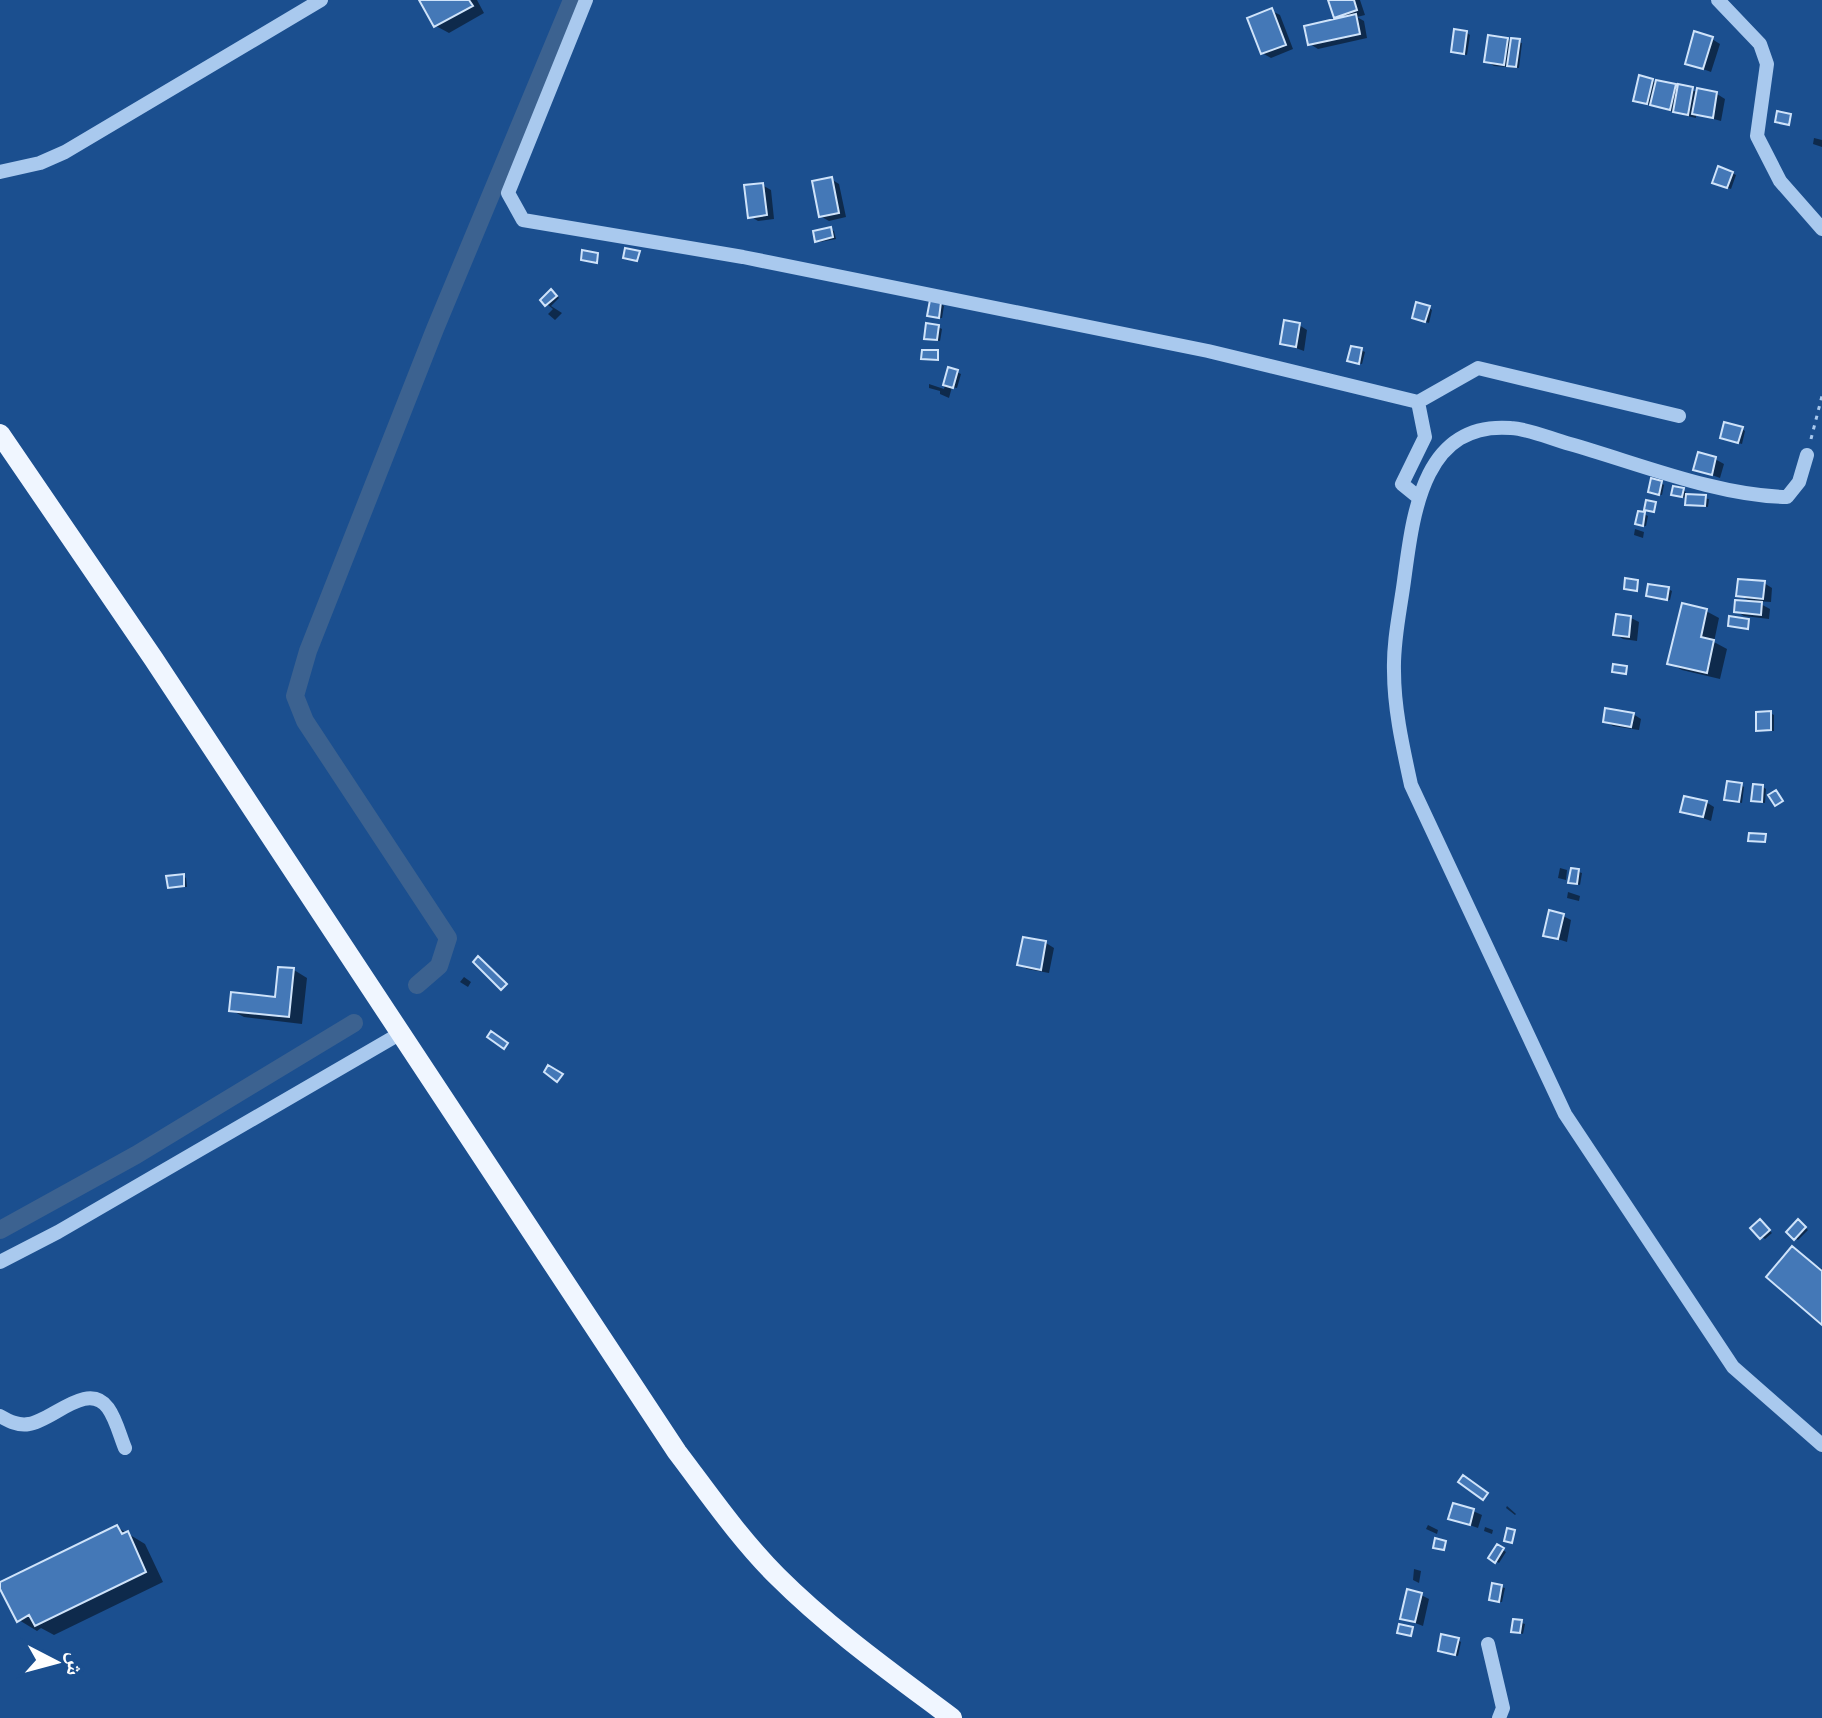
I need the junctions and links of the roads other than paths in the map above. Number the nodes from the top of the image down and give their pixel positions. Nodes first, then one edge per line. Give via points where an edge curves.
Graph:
1 (321, 0) edge
2 (586, 0) edge
3 (1718, 0) edge
4 (0, 172) edge
5 (1822, 229) edge
6 (1418, 402) junction
7 (1679, 416) dead end
8 (0, 434) edge
9 (1807, 455) road end
10 (1418, 497) junction
11 (401, 1033) junction
12 (0, 1262) edge
13 (0, 1416) edge
14 (1822, 1445) edge
15 (125, 1448) dead end
16 (1488, 1644) dead end
17 (952, 1718) edge
18 (1499, 1718) edge

1 - 4 street via 65,152
2 - 6 street via 508,193 523,220 743,257 1193,348
3 - 5 street via 1760,44 1767,64 1757,136 1780,181
6 - 7 street via 1478,368
6 - 10 street via 1425,437 1402,484
8 - 11 main road
9 - 10 street via 1799,482 1787,497 1764,497 1512,428 1499,429 1464,434 1437,460
10 - 14 street via 1394,671 1411,785 1565,1114 1733,1367
11 - 12 street
11 - 17 main road via 677,1452 735,1529 824,1619
13 - 15 street via 30,1424 77,1401 98,1400 108,1407
16 - 18 street via 1503,1708

